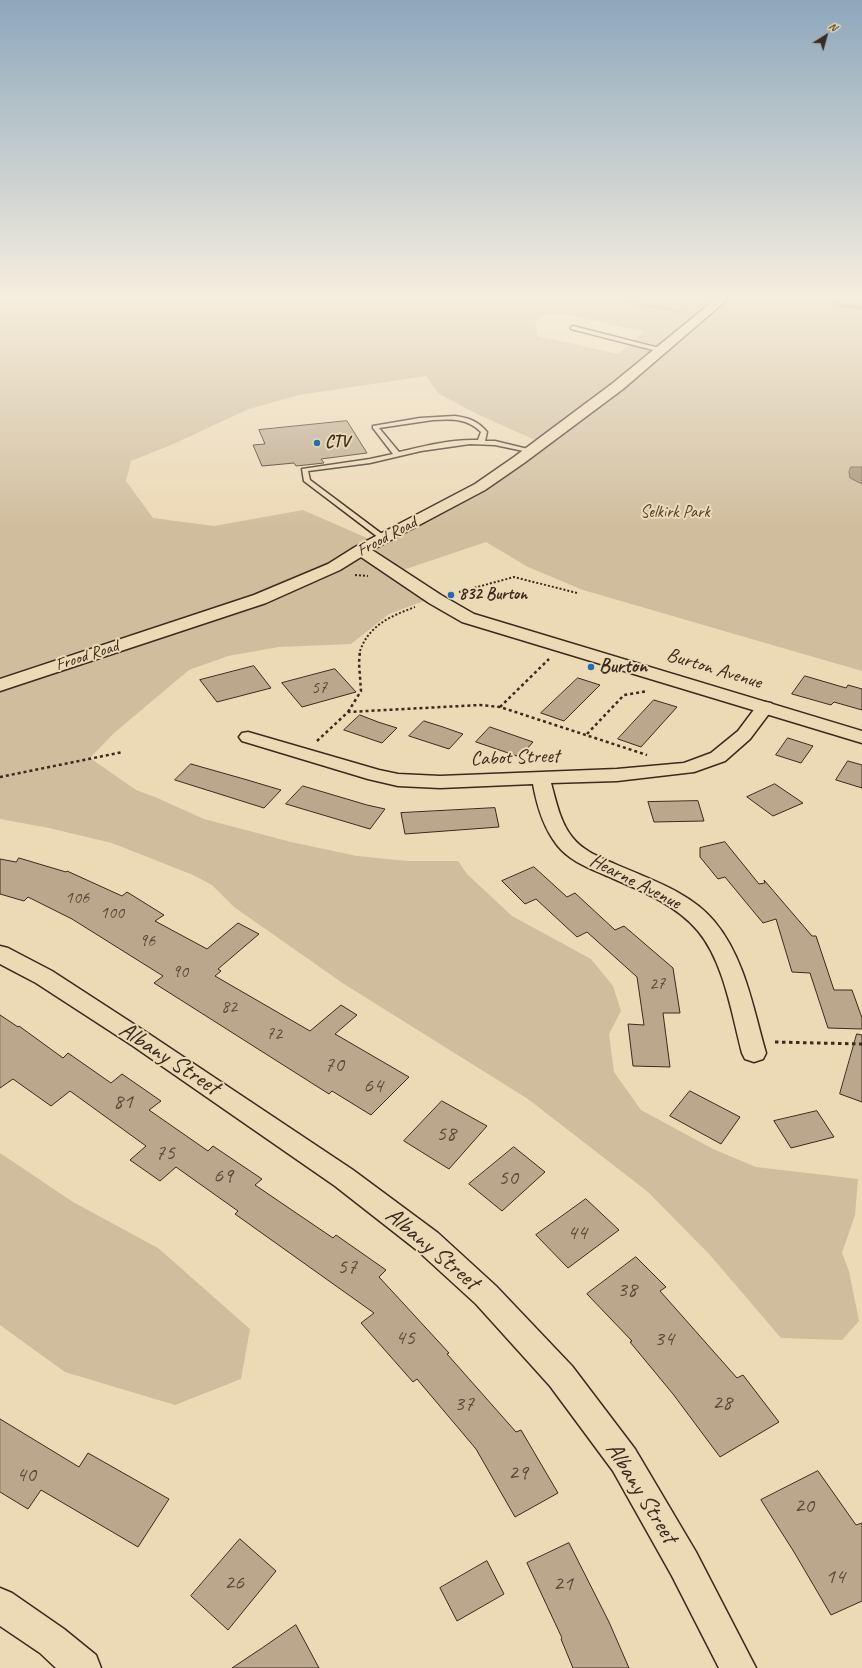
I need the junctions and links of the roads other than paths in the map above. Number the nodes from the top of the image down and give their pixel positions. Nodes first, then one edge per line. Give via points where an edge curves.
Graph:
1 (631, 375) edge
2 (481, 442) junction
3 (533, 451) junction
4 (397, 454) junction
5 (382, 539) junction
6 (361, 550) junction
7 (0, 685) edge
8 (765, 707) junction
9 (248, 737) dead end
10 (862, 737) edge
11 (541, 779) junction
12 (0, 954) edge
13 (752, 1047) road end
14 (0, 1605) edge
15 (83, 1668) edge
16 (738, 1668) edge

1 - 3 street, Frood Road
2 - 3 lane
2 - 4 lane
2 - 4 lane via 484,432 477,424 465,419 450,418 375,427
3 - 5 street, Frood Road via 480,486
4 - 5 lane via 370,461 304,470 306,481
5 - 6 street, Frood Road
6 - 7 street, Frood Road via 334,567 260,599
6 - 8 street, Burton Avenue via 428,602 468,618
8 - 10 street, Burton Avenue
8 - 11 street, Cabot Street via 744,735 718,757 687,768 624,775
9 - 11 street, Cabot Street via 398,780 440,782
11 - 13 street, Hearne Avenue via 550,817 573,851 673,899 706,926 730,967
12 - 16 street, Albany Street via 44,977 344,1178 428,1242 486,1295 560,1376 624,1460 684,1564
14 - 15 street

